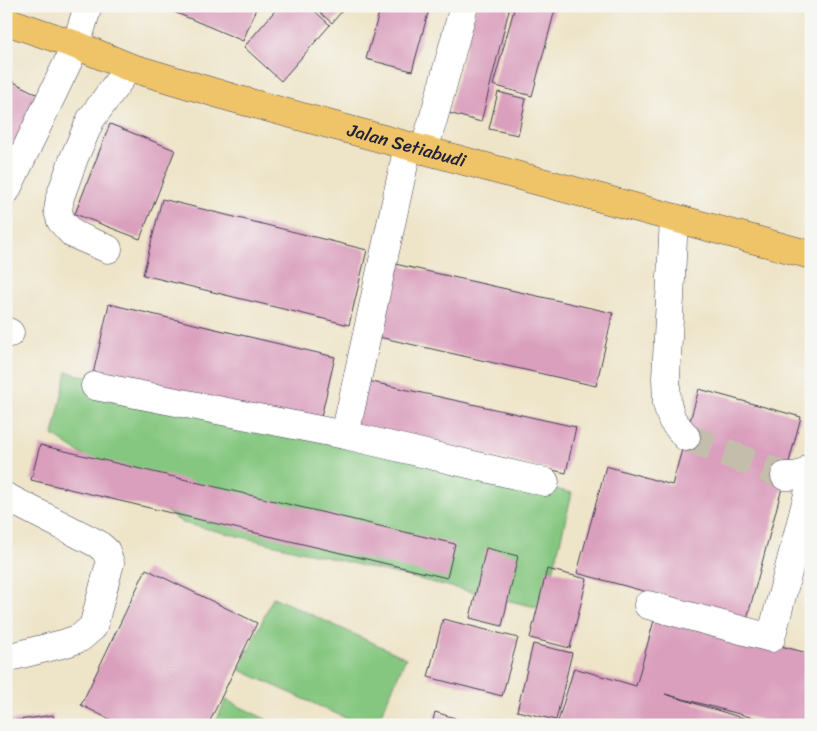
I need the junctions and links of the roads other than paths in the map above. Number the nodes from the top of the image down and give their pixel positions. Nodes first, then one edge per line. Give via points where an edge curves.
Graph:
1 (88, 6) edge
2 (464, 6) edge
3 (6, 21) edge
4 (76, 45) junction
5 (129, 67) junction
6 (416, 148) junction
7 (6, 191) edge
8 (674, 218) junction
9 (108, 249) dead end
10 (811, 255) edge
11 (95, 386) dead end
12 (345, 435) junction
13 (686, 436) tunnel mouth
14 (802, 476) edge
15 (546, 482) dead end
16 (6, 497) edge
17 (648, 605) dead end
18 (6, 658) edge

1 - 4 street
2 - 6 street via 437,106
3 - 4 main road, Jalan Setiabudi
4 - 5 main road, Jalan Setiabudi
4 - 7 street
5 - 6 main road, Jalan Setiabudi
5 - 9 street via 91,119 60,196 58,211 61,221 73,234
6 - 8 main road, Jalan Setiabudi
6 - 12 street
8 - 10 main road, Jalan Setiabudi
8 - 13 street via 667,404 672,420
11 - 12 street
12 - 15 street
14 - 17 street via 772,638
16 - 18 street via 98,544 106,551 110,563 93,626 80,638

